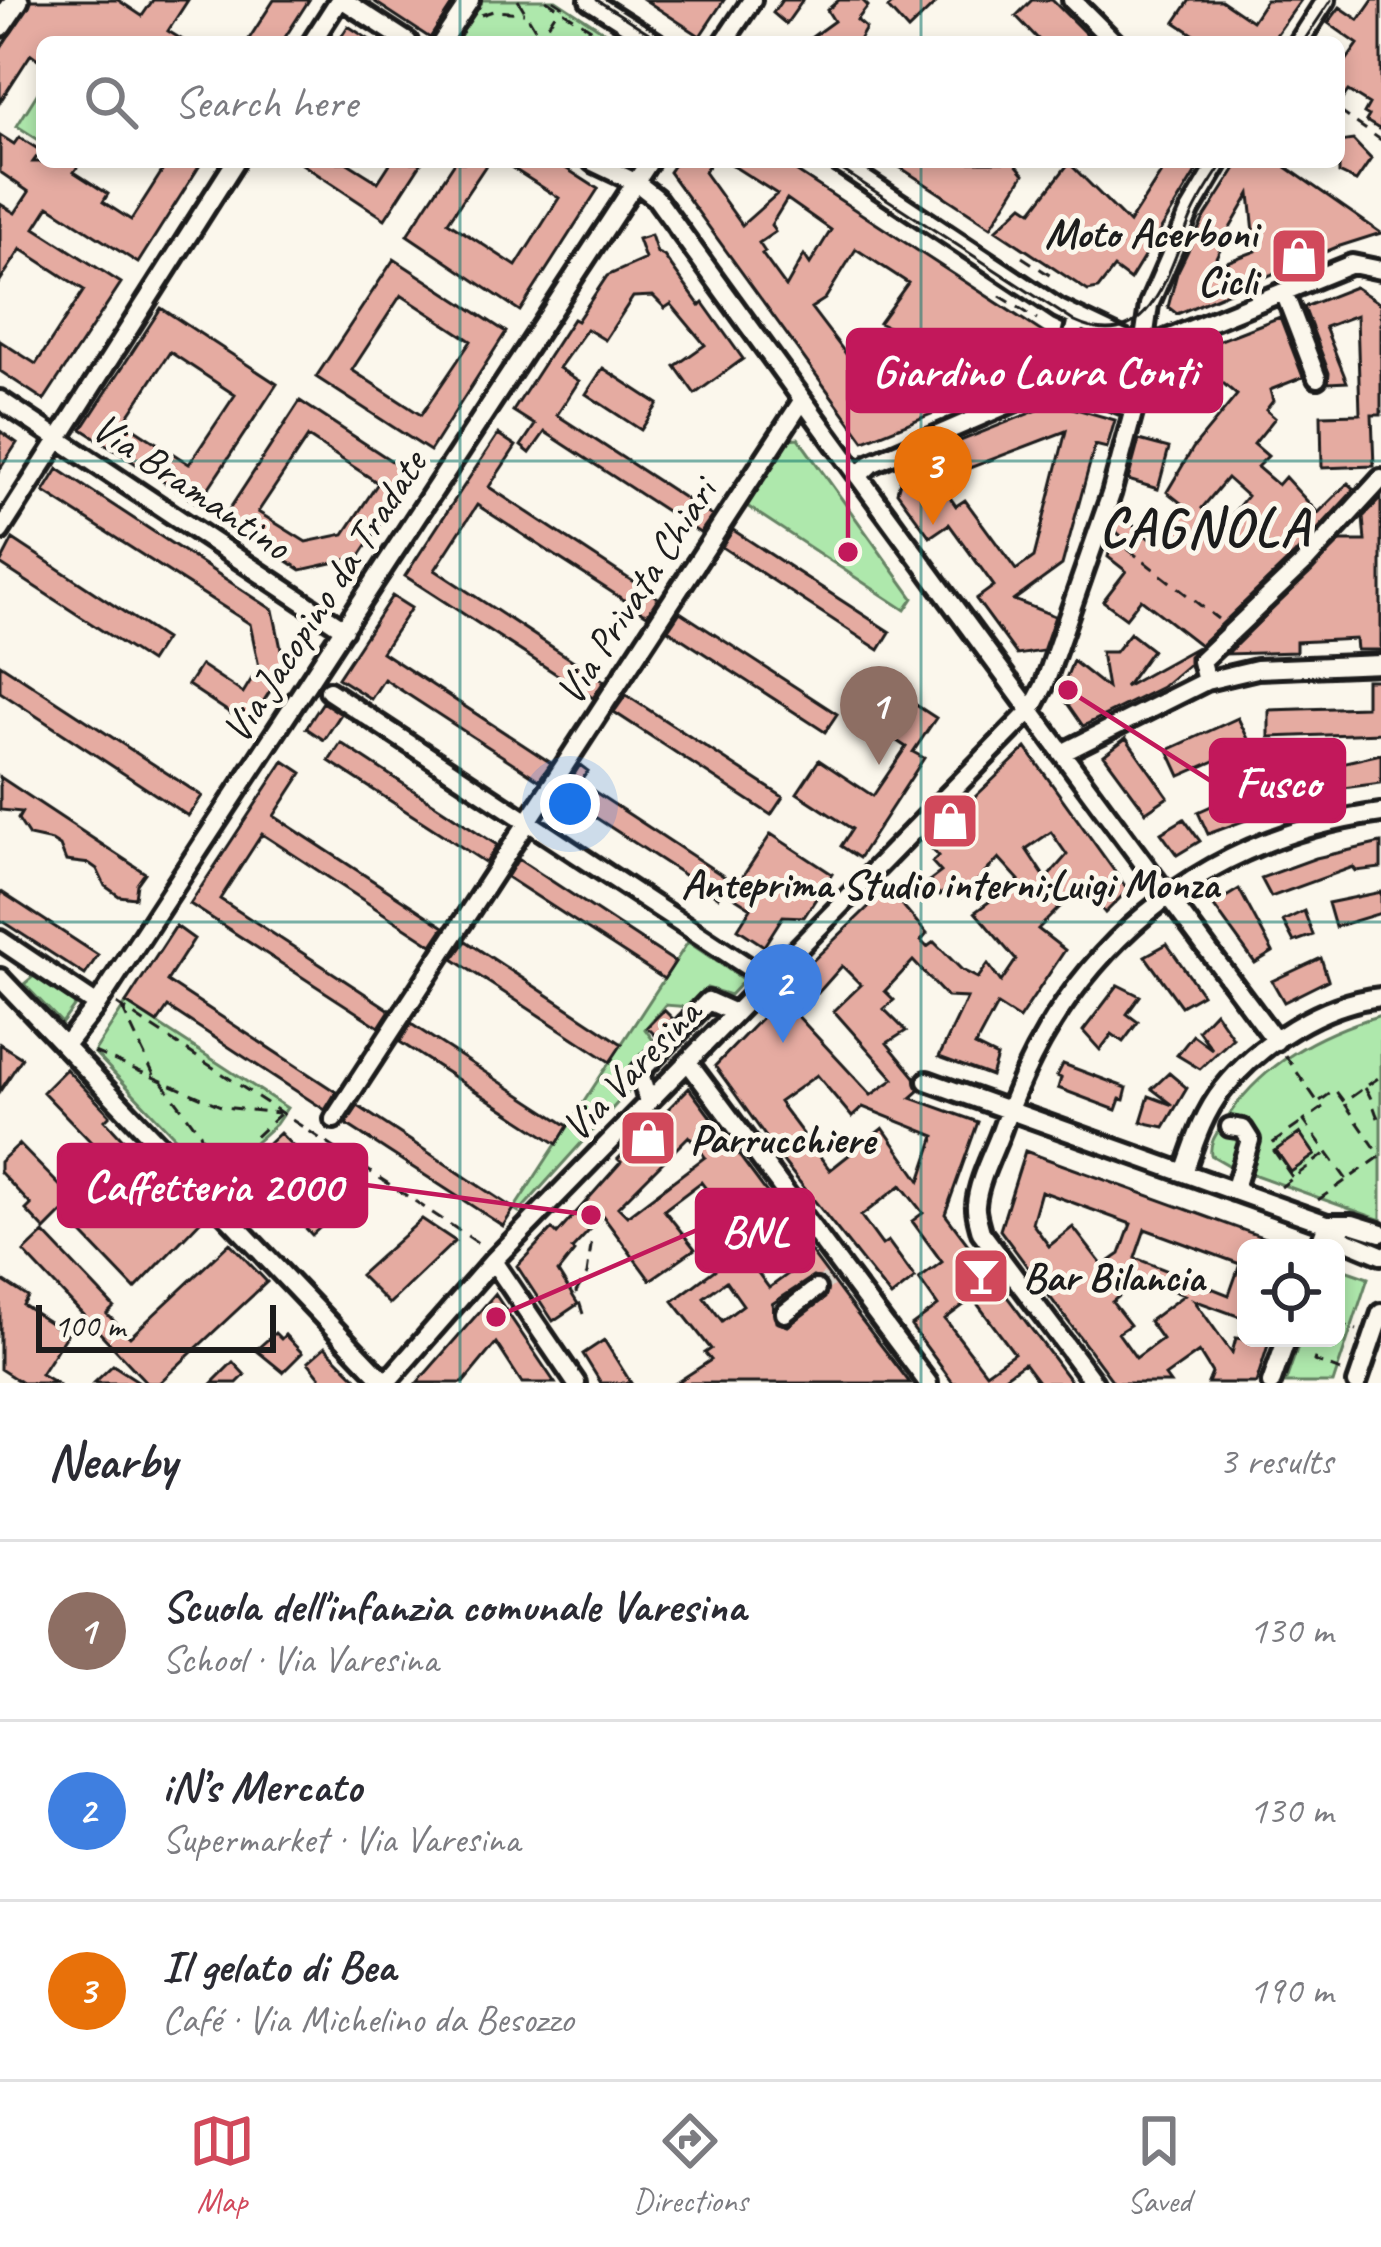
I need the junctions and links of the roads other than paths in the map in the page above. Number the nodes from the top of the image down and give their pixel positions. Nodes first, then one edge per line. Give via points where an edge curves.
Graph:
1 (16, 0) edge
2 (341, 0) edge
3 (589, 0) edge
4 (752, 0) edge
5 (1072, 0) edge
6 (1326, 0) edge
7 (475, 8) edge
8 (0, 25) edge
9 (316, 36) edge
10 (398, 36) edge
11 (448, 36) edge
12 (646, 36) edge
13 (728, 36) edge
14 (1108, 36) edge
15 (1302, 36) edge
16 (231, 168) edge
17 (606, 168) edge
18 (646, 168) edge
19 (847, 168) edge
20 (1215, 168) edge
21 (637, 183) junction
22 (1381, 270) edge
23 (1284, 292) junction
24 (1077, 319) junction
25 (1143, 349) junction
26 (1317, 378) dead end
27 (1062, 381) junction
28 (0, 400) edge
29 (802, 401) junction
30 (1134, 409) junction
31 (59, 440) junction
32 (858, 476) junction
33 (1381, 479) edge
34 (0, 531) edge
35 (344, 629) junction
36 (1381, 664) edge
37 (1206, 681) junction
38 (329, 691) dead end
39 (1033, 709) junction
40 (1064, 752) junction
41 (1381, 813) edge
42 (530, 822) junction
43 (1166, 897) junction
44 (0, 940) edge
45 (36, 963) junction
46 (764, 976) junction
47 (3, 981) edge
48 (1381, 997) edge
49 (111, 1005) junction
50 (735, 1013) junction
51 (65, 1045) junction
52 (1281, 1048) junction
53 (688, 1062) junction
54 (927, 1081) dead end
55 (648, 1103) junction
56 (1009, 1110) junction
57 (334, 1119) dead end
58 (1230, 1127) dead end
59 (1184, 1173) junction
60 (1234, 1191) junction
61 (1327, 1224) junction
62 (1381, 1233) edge
63 (1321, 1239) edge
64 (489, 1255) junction
65 (1381, 1255) edge
66 (816, 1289) tunnel mouth
67 (784, 1313) dead end
68 (1381, 1313) edge
69 (1284, 1347) edge
70 (1350, 1378) edge
71 (386, 1383) edge
72 (576, 1383) edge
73 (928, 1383) edge
74 (1094, 1383) edge
75 (1271, 1383) edge

1 - 8 main road
2 - 9 street
2 - 10 street
3 - 12 street
4 - 13 street
5 - 14 street
6 - 15 street
7 - 11 street
16 - 31 street
17 - 21 street
18 - 21 street, Via Jacopino da Tradate
19 - 24 street
20 - 25 street via 1149,305
21 - 29 street via 656,198
21 - 35 street, Via Jacopino da Tradate
22 - 23 street via 1352,265
23 - 25 street
23 - 26 street
24 - 25 street
24 - 27 street
25 - 30 street
27 - 30 street
27 - 32 street
28 - 31 street, Via Bramantino
29 - 32 street
29 - 42 street, Via Privata Chiari
30 - 39 street
31 - 34 street
31 - 35 street, Via Bramantino
32 - 39 street
33 - 37 street via 1201,661
35 - 49 street, Via Jacopino da Tradate
36 - 37 street via 1257,668
37 - 40 street
38 - 42 street
39 - 40 street
39 - 46 street, Via Varesina
40 - 43 street
41 - 43 street via 1279,836 1227,857
42 - 46 street
42 - 57 street, Via Privata Chiari
43 - 52 street
43 - 56 street via 1099,959 1041,1041
44 - 45 street
45 - 47 street
45 - 49 street
46 - 50 street, Via Varesina
47 - 51 street
48 - 52 street via 1329,1010
49 - 51 street, Via Jacopino da Tradate
50 - 53 street, Via Varesina
50 - 55 street via 708,1001 640,1072
51 - 71 street
52 - 59 street via 1222,1090
53 - 55 street, Via Varesina
53 - 73 street via 837,1273
54 - 56 street
55 - 64 street, Via Varesina
56 - 59 street
56 - 74 street via 975,1206 981,1232
58 - 60 street via 1250,1140
59 - 60 street
60 - 61 street
61 - 62 street
61 - 63 street
61 - 65 street
64 - 71 street, Via Varesina
64 - 72 street
66 - 67 street
68 - 70 street
69 - 75 street

